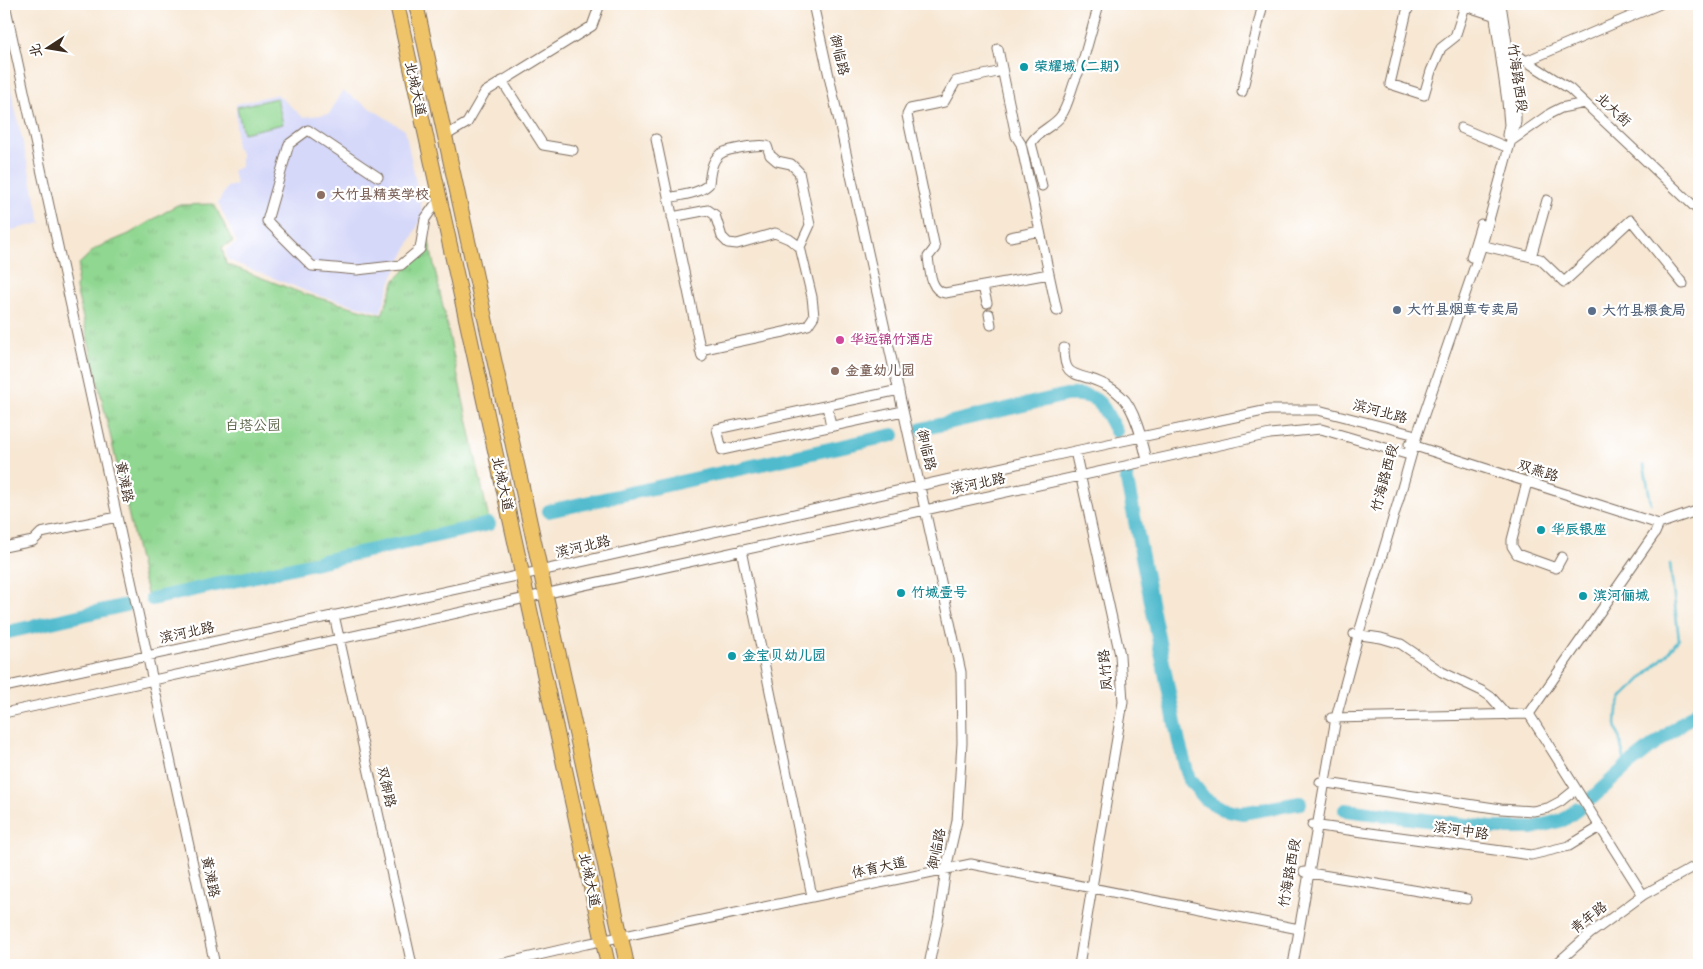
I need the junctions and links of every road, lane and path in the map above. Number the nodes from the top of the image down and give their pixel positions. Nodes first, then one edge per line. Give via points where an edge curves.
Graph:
1 (5, 4) edge
2 (397, 4) edge
3 (416, 4) edge
4 (600, 4) edge
5 (813, 4) edge
6 (1099, 4) edge
7 (1263, 4) edge
8 (1411, 4) edge
9 (1493, 4) edge
10 (1501, 4) edge
11 (1660, 4) edge
12 (1462, 5) edge
13 (1499, 17) junction
14 (1498, 40) junction
15 (1508, 47) junction
16 (998, 49) dead end
17 (1526, 62) junction
18 (1002, 71) junction
19 (502, 81) junction
20 (1242, 92) dead end
21 (1585, 104) junction
22 (1461, 128) dead end
23 (445, 136) junction
24 (656, 139) dead end
25 (1508, 143) junction
26 (573, 150) dead end
27 (378, 177) dead end
28 (1042, 186) dead end
29 (440, 198) junction
30 (668, 198) junction
31 (1547, 200) dead end
32 (1699, 211) edge
33 (672, 217) junction
34 (1040, 231) junction
35 (1010, 237) dead end
36 (1479, 245) junction
37 (800, 247) junction
38 (1531, 257) junction
39 (1049, 274) junction
40 (1683, 284) dead end
41 (983, 287) junction
42 (987, 303) dead end
43 (1057, 311) dead end
44 (989, 314) dead end
45 (991, 324) dead end
46 (1064, 348) dead end
47 (899, 390) junction
48 (827, 406) junction
49 (904, 412) junction
50 (832, 426) junction
51 (1412, 434) junction
52 (1140, 437) junction
53 (1411, 445) junction
54 (1075, 451) junction
55 (1406, 454) junction
56 (1145, 461) junction
57 (1081, 475) junction
58 (1527, 482) junction
59 (920, 486) junction
60 (926, 509) junction
61 (1699, 510) edge
62 (117, 517) junction
63 (1659, 524) junction
64 (4, 547) edge
65 (741, 550) junction
66 (1562, 557) dead end
67 (540, 571) junction
68 (522, 575) junction
69 (545, 594) junction
70 (527, 597) junction
71 (334, 615) junction
72 (1356, 635) junction
73 (339, 639) junction
74 (147, 655) junction
75 (153, 680) junction
76 (4, 687) edge
77 (4, 713) edge
78 (1529, 714) junction
79 (1507, 715) junction
80 (1334, 718) junction
81 (1323, 782) junction
82 (1576, 789) junction
83 (1315, 825) junction
84 (1600, 827) junction
85 (1699, 864) edge
86 (946, 869) junction
87 (1306, 873) junction
88 (1091, 888) junction
89 (1643, 895) junction
90 (812, 896) junction
91 (1467, 899) dead end
92 (1296, 929) junction
93 (621, 937) junction
94 (602, 940) junction
95 (215, 965) edge
96 (412, 965) edge
97 (496, 965) edge
98 (608, 965) edge
99 (627, 965) edge
100 (929, 965) edge
101 (1079, 965) edge
102 (1288, 965) edge
103 (1293, 965) edge
104 (1555, 965) edge

1 - 62 street, 黄滩路
2 - 29 highway, 北城大道
3 - 23 highway, 北城大道
4 - 19 street via 592,26
5 - 47 street, 御临路
6 - 28 street via 1066,107 1057,120 1031,143
7 - 20 street
8 - 12 street via 1390,84 1424,96 1441,48 1455,37
9 - 13 street, 竹海路西段
10 - 13 street, 竹海路西段
11 - 17 street
12 - 13 street
13 - 14 street, 竹海路西段
13 - 15 street, 竹海路西段
14 - 15 street, 北大街
14 - 25 street, 竹海路西段 via 1509,125
15 - 17 street, 北大街
15 - 25 street, 竹海路西段 via 1516,122
16 - 18 street
17 - 21 street, 北大街 via 1570,89
18 - 34 street
18 - 41 street via 956,81 944,102 910,109 908,115 935,248 928,257 933,284 945,294
19 - 23 street via 485,92 467,123
19 - 26 street via 543,145
21 - 25 street, 竹海路西段 via 1556,110
21 - 32 street, 北大街
22 - 25 street
23 - 67 highway, 北城大道
24 - 30 street
25 - 36 street, 竹海路西段
27 - 29 street via 308,130 289,144 267,221 312,266 357,270 400,266 420,249 425,219
29 - 68 highway, 北城大道
30 - 33 street
30 - 37 street via 706,188 714,161 720,154 767,146 777,161 791,164 799,172 810,225
31 - 38 street
33 - 37 street via 708,210 715,215 722,237 728,243 736,244 775,233
33 - 37 street via 701,353 808,325 814,316
34 - 35 street
34 - 39 street
36 - 38 street
36 - 51 street, 竹海路西段
36 - 53 street, 竹海路西段
38 - 40 street via 1540,259 1564,282 1631,220
39 - 41 street
39 - 43 street
41 - 42 street
44 - 45 street
46 - 52 street via 1070,372 1107,385 1123,397
47 - 48 street
47 - 49 street, 御临路
48 - 50 street
48 - 50 street via 717,429 722,450
49 - 50 street
49 - 59 street, 御临路
51 - 52 street, 滨河北路 via 1318,410 1268,410
51 - 53 street, 滨河北路
52 - 54 street, 滨河北路
52 - 56 street
53 - 55 street, 滨河北路
53 - 58 street, 双燕路
53 - 72 street, 竹海路西段
54 - 57 street, 凤竹路
54 - 59 street, 滨河北路
55 - 56 street, 滨河北路 via 1321,429 1270,434
55 - 72 street, 竹海路西段
56 - 57 street, 滨河北路
57 - 60 street, 滨河北路
57 - 88 street, 凤竹路 via 1120,656 1123,702
58 - 63 street, 双燕路
58 - 66 street via 1512,546 1517,554 1556,568
59 - 60 street, 御临路
59 - 67 street, 滨河北路
60 - 65 street, 滨河北路
60 - 86 street, 御临路 via 961,672 962,743 957,821
61 - 63 street
62 - 64 street via 41,533 33,542
62 - 74 street, 黄滩路
63 - 78 street
65 - 69 street, 滨河北路
65 - 90 street
67 - 68 street, 滨河北路
67 - 69 highway, 北城大道
68 - 70 highway, 北城大道
68 - 71 street, 滨河北路
69 - 70 street, 滨河北路
69 - 93 highway, 北城大道
70 - 73 street, 滨河北路
70 - 94 highway, 北城大道
71 - 73 street, 双御路
71 - 74 street, 滨河北路
72 - 79 street via 1402,644 1442,672 1491,697
72 - 80 street, 竹海路西段
73 - 75 street, 滨河北路
73 - 96 street, 双御路
74 - 75 street, 黄滩路
74 - 76 street, 滨河北路
75 - 77 street, 滨河北路
75 - 95 street, 黄滩路
78 - 79 street
78 - 82 street
79 - 80 street
80 - 81 street, 竹海路西段
81 - 82 street, 滨河中路 via 1501,809 1534,811 1548,808
81 - 83 street, 竹海路西段
82 - 84 street
83 - 84 street, 滨河中路 via 1532,855 1568,846
83 - 87 street, 竹海路西段
84 - 89 street
85 - 89 street, 青年路
86 - 88 street, 体育大道 via 971,864
86 - 90 street, 体育大道
86 - 100 street, 御临路
87 - 91 street
87 - 92 street, 竹海路西段
88 - 92 street, 体育大道
88 - 101 street, 凤竹路
89 - 104 street, 青年路 via 1591,933
90 - 93 street, 体育大道
92 - 102 street, 竹海路西段
92 - 103 street, 竹海路西段
93 - 94 street, 体育大道
93 - 99 highway, 北城大道
94 - 97 street, 体育大道
94 - 98 highway, 北城大道

